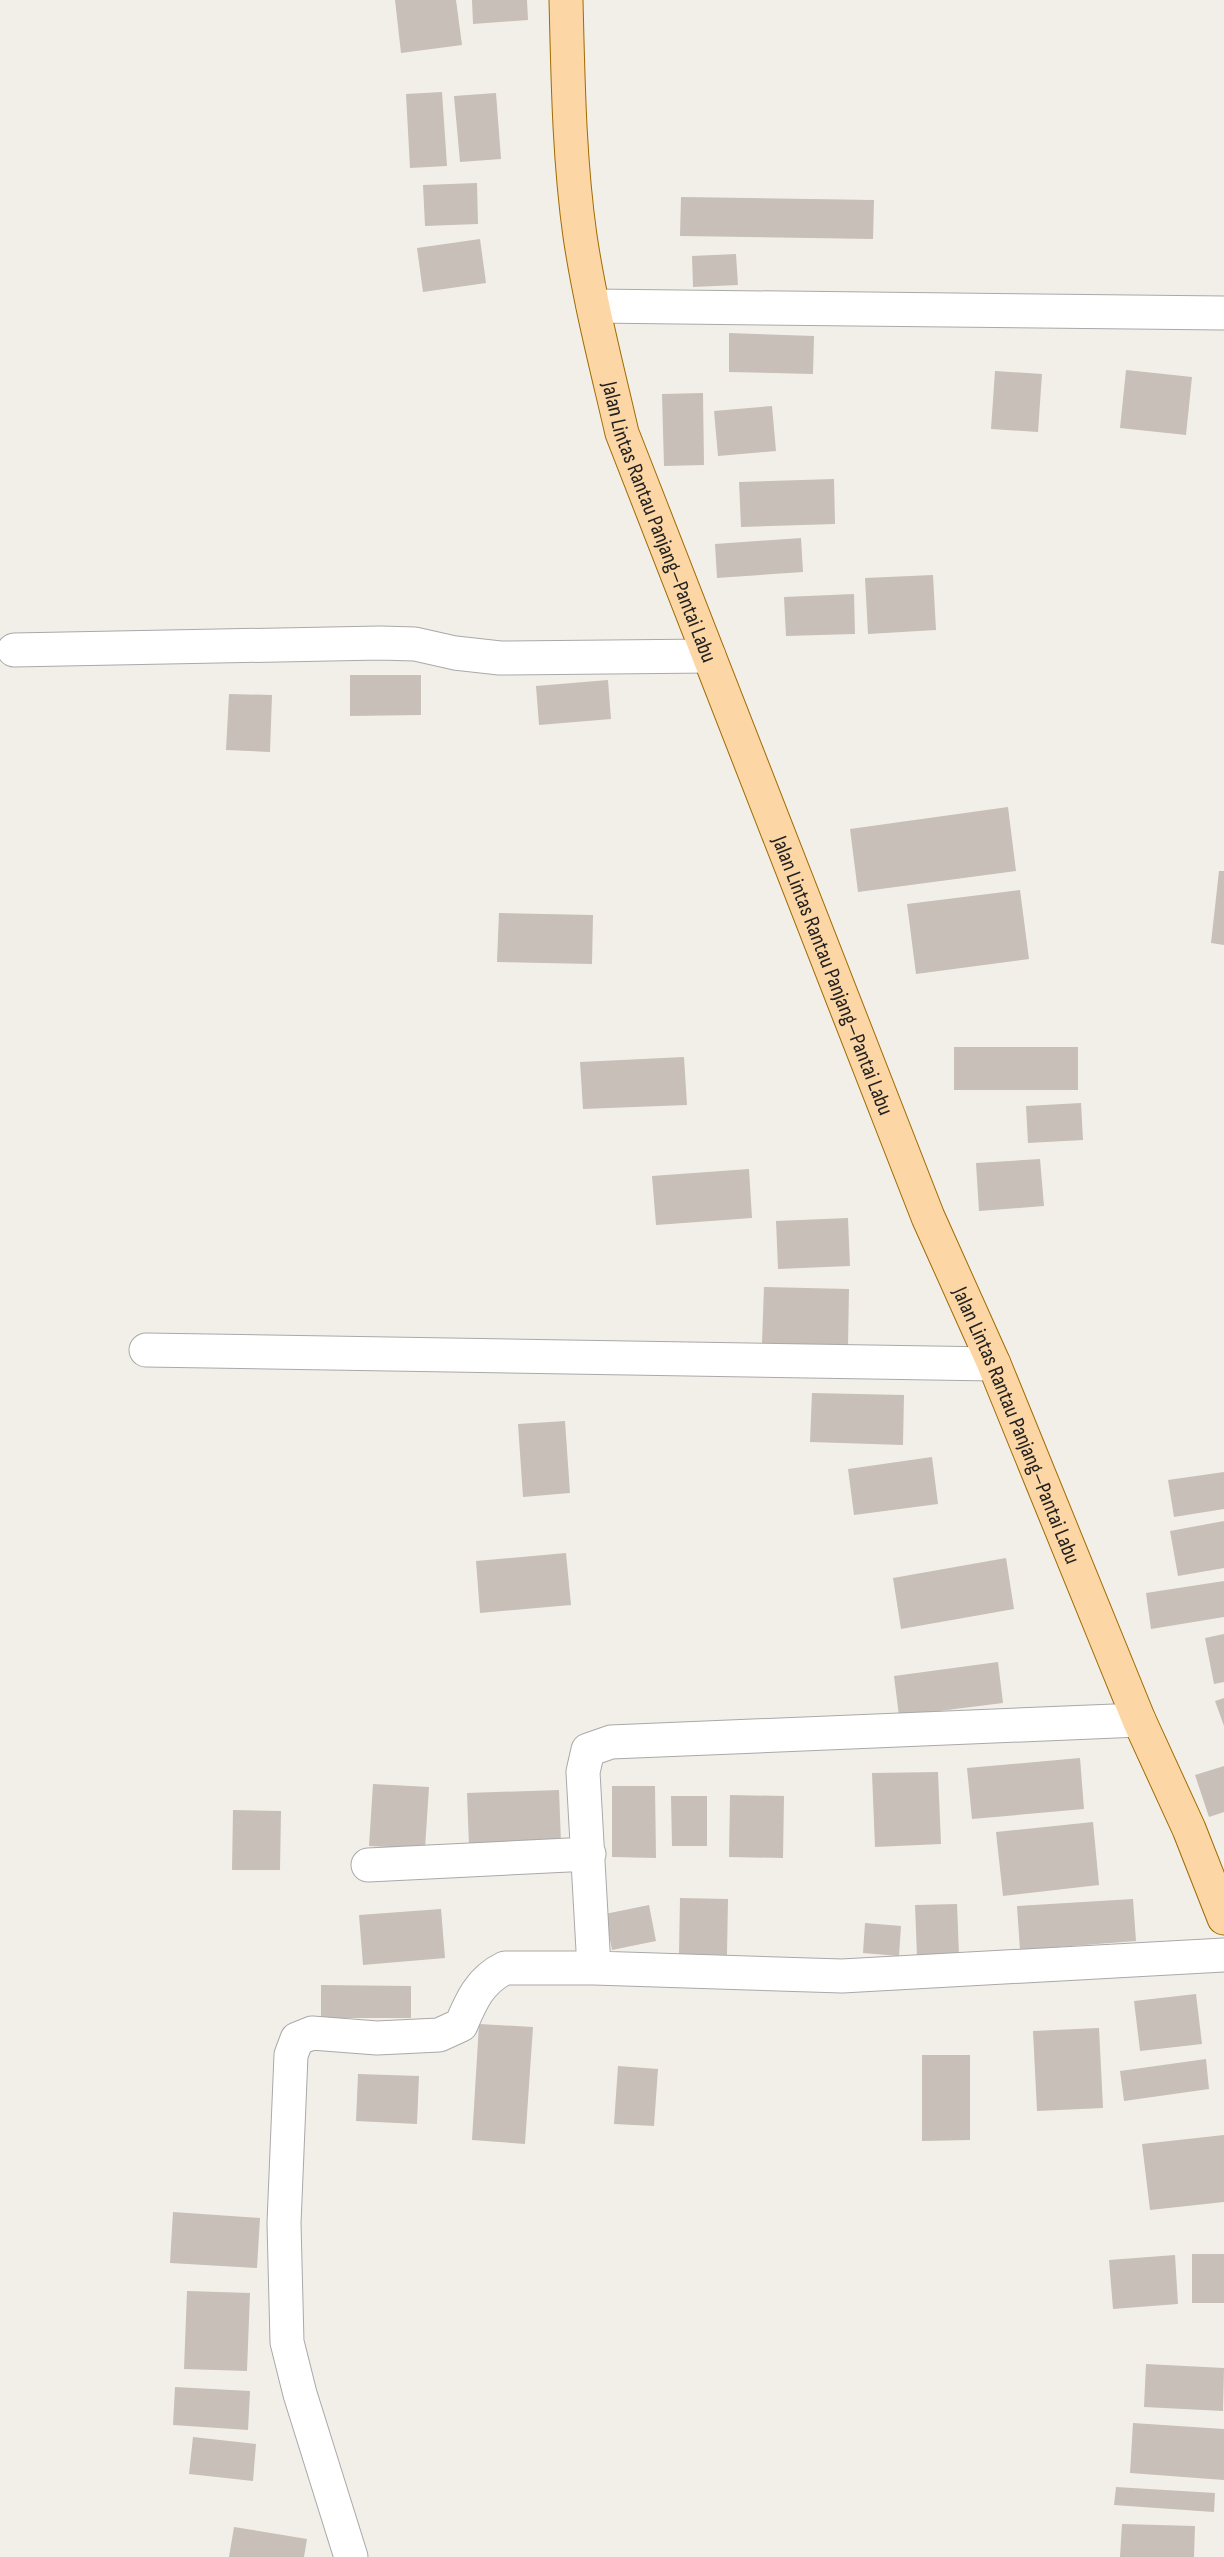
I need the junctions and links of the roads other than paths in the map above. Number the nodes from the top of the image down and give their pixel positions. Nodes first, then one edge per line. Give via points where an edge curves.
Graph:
1 (566, 0) edge
2 (592, 306) junction
3 (1224, 314) edge
4 (14, 650) dead end
5 (709, 656) junction
6 (146, 1350) dead end
7 (994, 1364) junction
8 (1139, 1720) junction
9 (589, 1854) junction
10 (368, 1865) dead end
11 (1224, 1918) edge
12 (1224, 1955) edge
13 (594, 1968) junction
14 (351, 2557) edge

1 - 2 main road, Jalan Lintas Rantau Panjang–Pantai Labu via 568,108 580,235
2 - 3 street
2 - 5 main road, Jalan Lintas Rantau Panjang–Pantai Labu via 622,432
4 - 5 street via 380,643 415,644 500,658
5 - 7 main road, Jalan Lintas Rantau Panjang–Pantai Labu via 928,1217
6 - 7 street
7 - 8 main road, Jalan Lintas Rantau Panjang–Pantai Labu
8 - 9 street via 611,1742 588,1750 583,1772
8 - 11 main road, Jalan Lintas Rantau Panjang–Pantai Labu
9 - 10 street
9 - 13 street
12 - 13 street via 842,1976
13 - 14 street via 505,1968 475,1992 461,2025 439,2035 377,2038 312,2033 297,2039 291,2055 284,2223 287,2342

